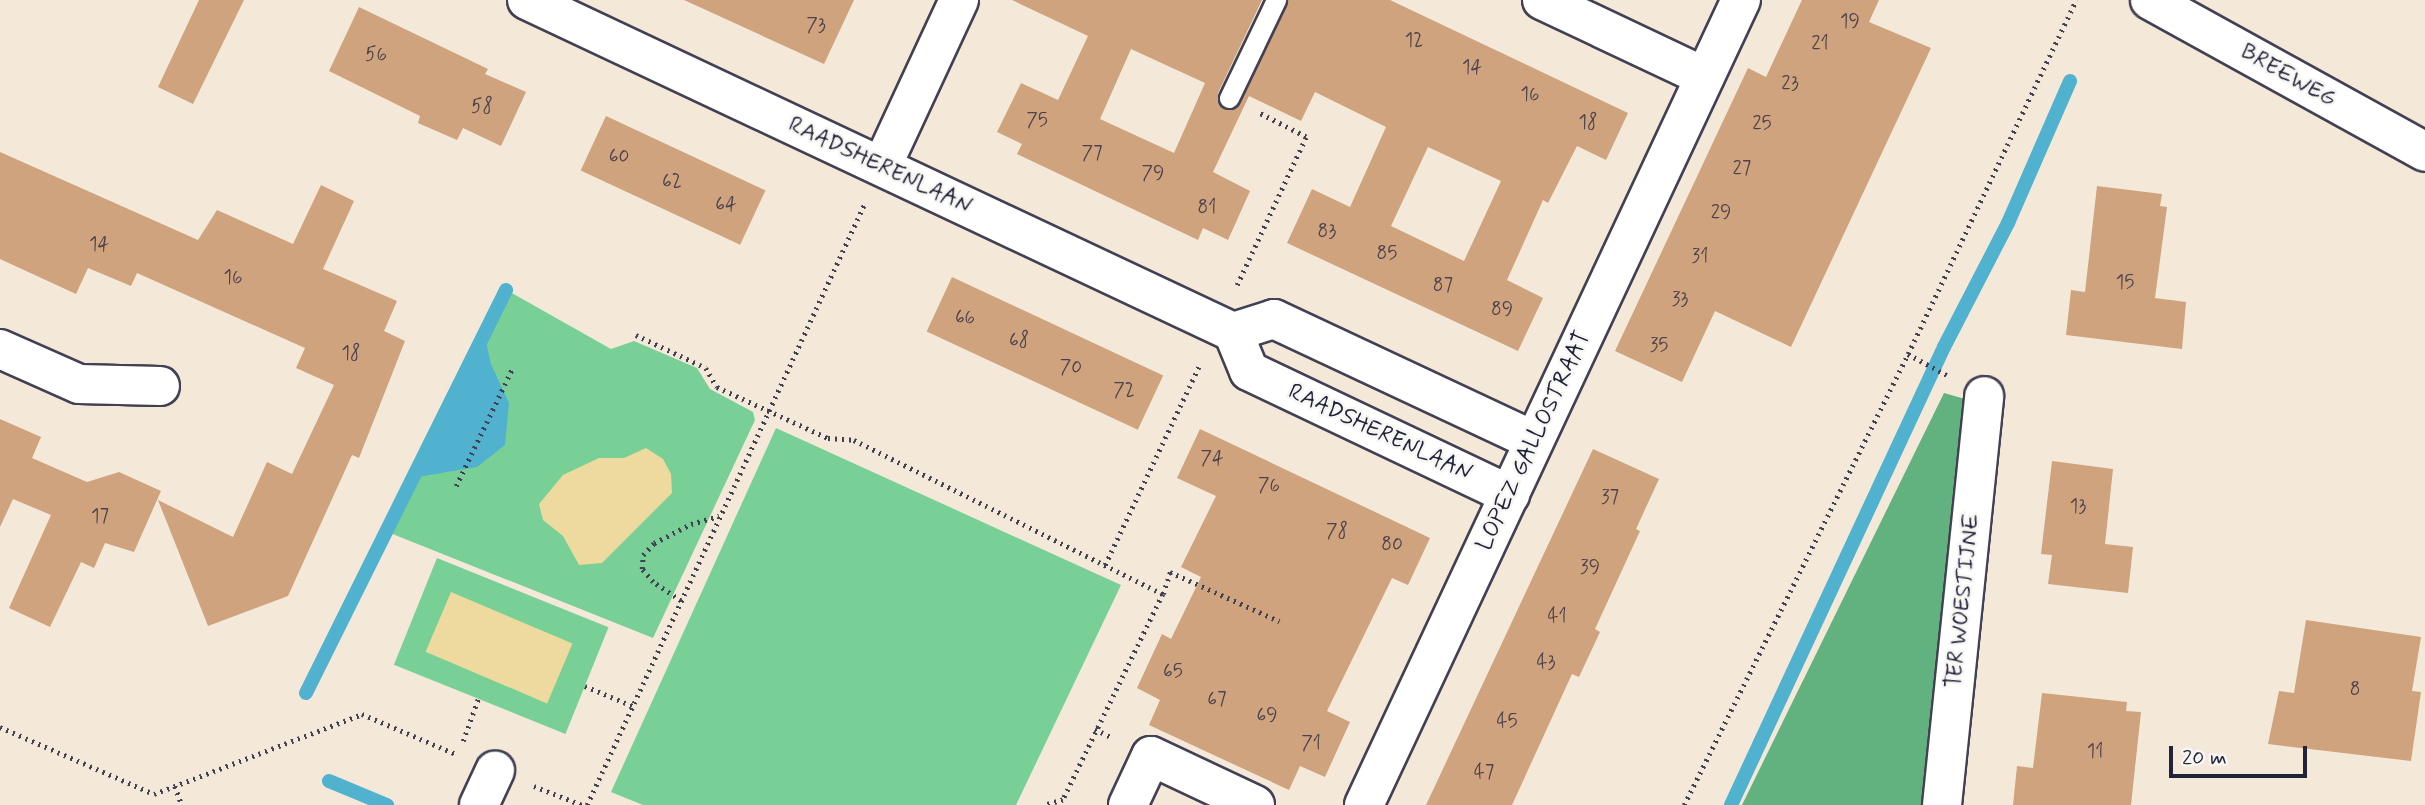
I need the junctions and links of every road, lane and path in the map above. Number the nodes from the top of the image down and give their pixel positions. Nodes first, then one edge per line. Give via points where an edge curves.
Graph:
1 (527, 0) edge
2 (959, 0) edge
3 (1276, 0) edge
4 (1542, 0) edge
5 (1741, 0) edge
6 (2076, 0) edge
7 (2150, 0) edge
8 (1705, 77) junction
9 (1229, 98) joint
10 (2425, 152) edge
11 (882, 166) junction
12 (1226, 329) junction
13 (636, 335) dead end
14 (0, 349) edge
15 (512, 369) dead end
16 (160, 386) dead end
17 (1984, 396) dead end
18 (768, 411) junction
19 (1534, 441) junction
20 (456, 486) dead end
21 (1510, 495) junction
22 (720, 516) junction
23 (1105, 565) junction
24 (1163, 594) junction
25 (681, 601) junction
26 (1279, 621) dead end
27 (585, 686) dead end
28 (478, 699) dead end
29 (633, 706) junction
30 (0, 727) edge
31 (458, 755) junction
32 (495, 771) junction
33 (174, 786) junction
34 (182, 805) edge
35 (479, 805) edge
36 (582, 805) edge
37 (587, 805) edge
38 (1046, 805) edge
39 (1128, 805) edge
40 (1255, 805) edge
41 (1364, 805) edge
42 (1684, 805) edge
43 (1942, 805) edge

1 - 11 street, RAADSHERENLAAN
2 - 11 street
3 - 9 lane
4 - 8 street
5 - 8 street, LOPEZ GALLOSTRAAT
6 - 42 path via 1908,354
7 - 10 street, BREEWEG
8 - 19 street, LOPEZ GALLOSTRAAT
9 - 12 path via 1306,137
11 - 12 street, RAADSHERENLAAN
11 - 18 path
12 - 19 street via 1274,319
12 - 21 street, RAADSHERENLAAN via 1249,371
12 - 23 path
13 - 18 path via 706,368 717,387
14 - 16 street via 79,384
15 - 20 path
17 - 43 street, TER WOESTIJNE
18 - 22 path
18 - 23 path via 828,438 854,440
19 - 21 street, LOPEZ GALLOSTRAAT
21 - 41 street, LOPEZ GALLOSTRAAT
22 - 25 path
22 - 25 path via 691,524 654,543 643,555 642,569
23 - 24 path
24 - 26 path via 1170,572
24 - 38 path via 1063,800
25 - 29 path
27 - 29 path
28 - 31 path
29 - 37 path
30 - 33 path via 153,794
31 - 32 path
31 - 33 path via 362,714
32 - 35 street
32 - 36 path
33 - 34 path
39 - 40 street via 1151,756

